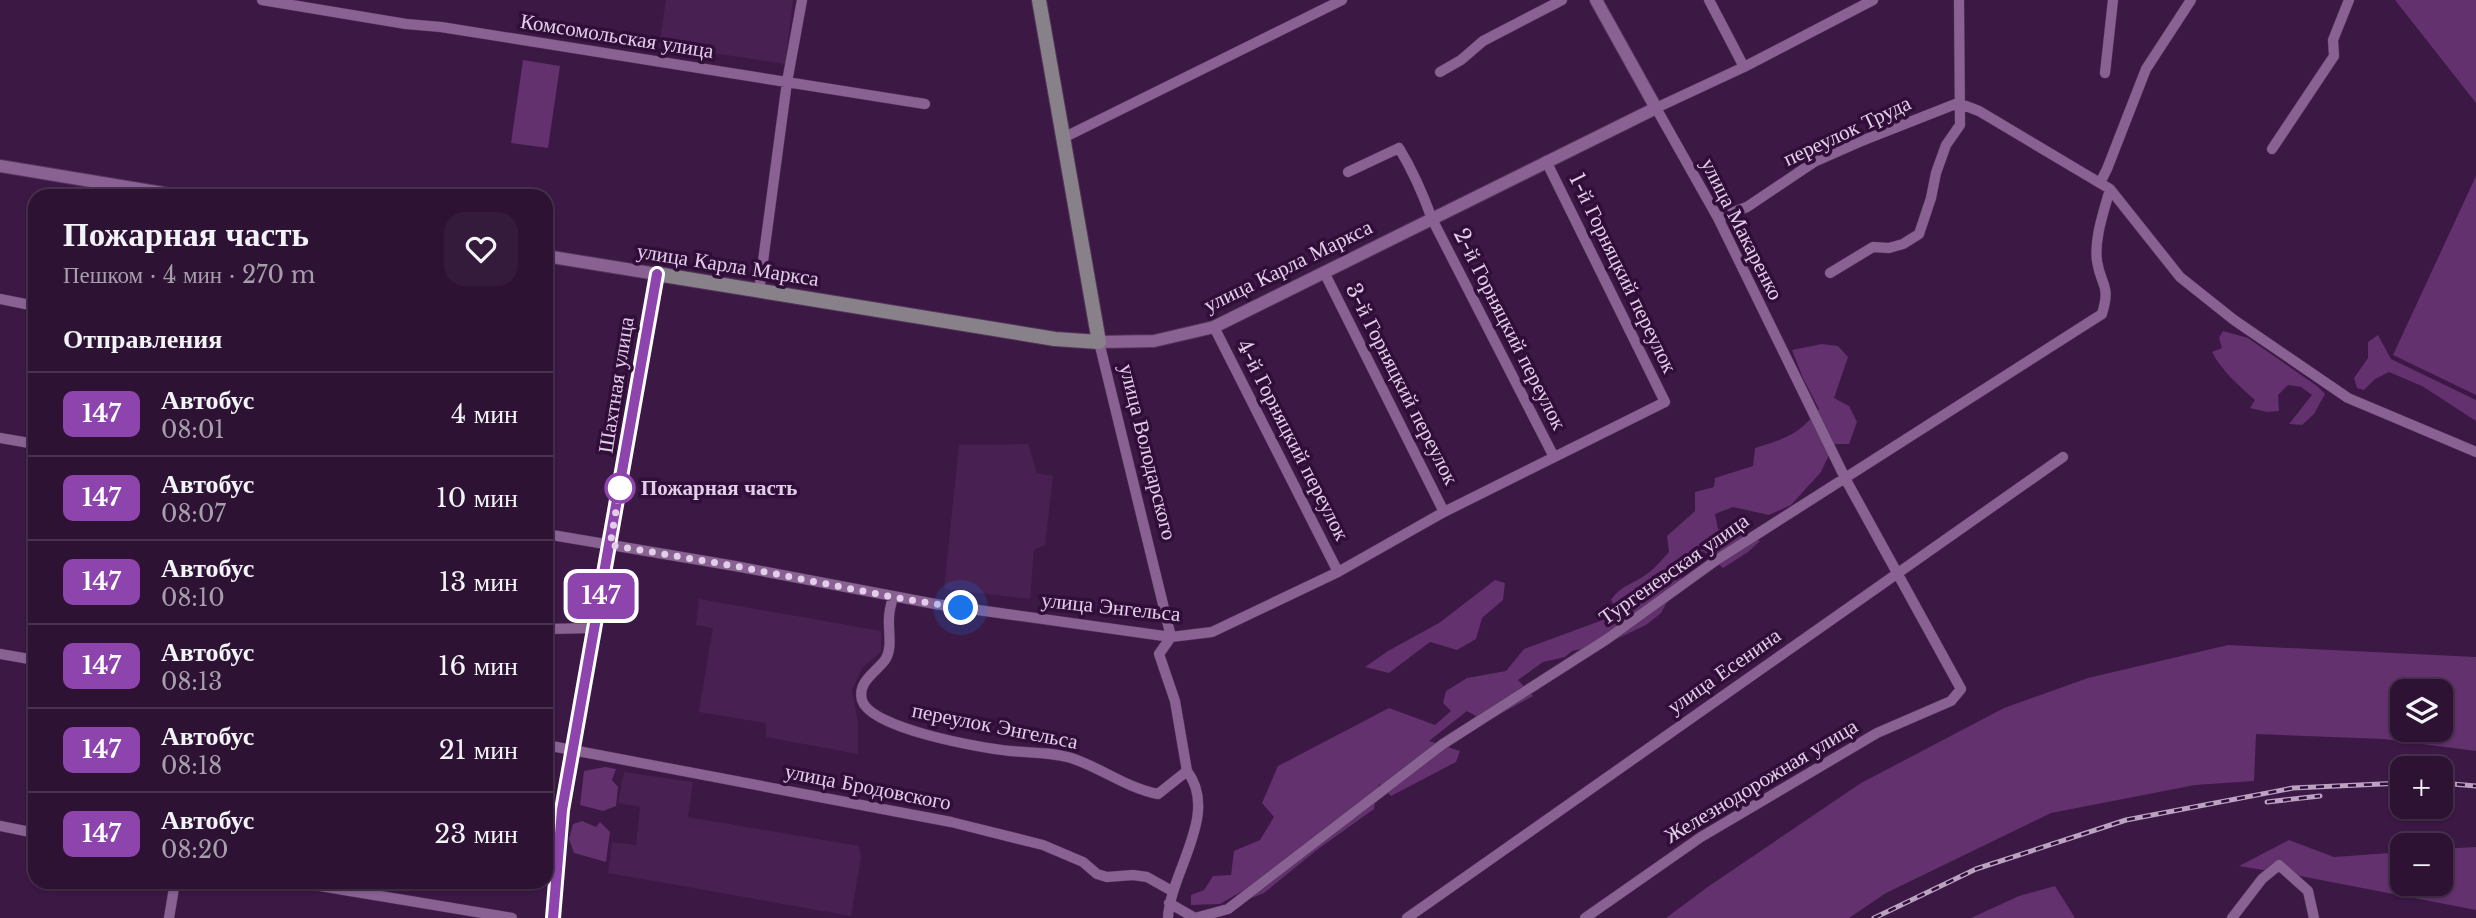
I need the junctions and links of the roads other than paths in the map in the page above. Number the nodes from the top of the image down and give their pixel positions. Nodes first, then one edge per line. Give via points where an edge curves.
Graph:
1 (262, 0) edge
2 (802, 0) edge
3 (1039, 0) edge
4 (1342, 0) edge
5 (1562, 0) edge
6 (1596, 0) edge
7 (1709, 0) edge
8 (1873, 0) edge
9 (1959, 0) edge
10 (2113, 0) edge
11 (2191, 0) edge
12 (2349, 0) edge
13 (1744, 67) junction
14 (1440, 72) dead end
15 (2105, 73) dead end
16 (787, 82) junction
17 (1958, 103) junction
18 (925, 104) dead end
19 (1656, 108) junction
20 (1063, 138) junction
21 (2272, 149) dead end
22 (1546, 161) junction
23 (0, 166) edge
24 (1348, 172) dead end
25 (2100, 183) junction
26 (139, 189) edge
27 (2110, 189) junction
28 (1718, 218) junction
29 (1432, 219) junction
30 (553, 257) edge
31 (1324, 272) junction
32 (1830, 273) dead end
33 (657, 274) junction
34 (759, 290) junction
35 (0, 299) edge
36 (28, 305) edge
37 (1214, 327) junction
38 (1099, 342) junction
39 (1665, 402) joint
40 (0, 438) edge
41 (28, 443) edge
42 (2476, 452) edge
43 (1554, 457) junction
44 (2063, 457) dead end
45 (1846, 480) junction
46 (1444, 512) junction
47 (553, 535) edge
48 (610, 545) junction
49 (1338, 572) junction
50 (1898, 573) junction
51 (893, 597) junction
52 (595, 628) junction
53 (553, 629) edge
54 (1171, 637) junction
55 (0, 654) edge
56 (28, 659) edge
57 (1961, 688) joint
58 (553, 746) edge
59 (572, 750) junction
60 (1187, 771) junction
61 (0, 826) edge
62 (28, 832) edge
63 (173, 889) edge
64 (338, 889) edge
65 (1172, 891) junction
66 (1169, 902) junction
67 (169, 918) edge
68 (512, 918) edge
69 (553, 918) edge
70 (1168, 918) edge
71 (1407, 918) edge
72 (1585, 918) edge
73 (2232, 918) edge
74 (2314, 918) edge

1 - 16 street, Комсомольская улица
2 - 16 street
3 - 20 main road, улица Володарского
4 - 20 street
5 - 14 street via 1483,41
6 - 19 street, улица Макаренко
7 - 13 street
8 - 13 street, улица Карла Маркса
9 - 17 street
10 - 15 street
11 - 25 street via 2146,69
12 - 21 street via 2333,40 2334,56
13 - 19 street, улица Карла Маркса
16 - 18 street, Комсомольская улица
16 - 34 street
17 - 25 street
17 - 28 street, переулок Труда via 1814,162 1747,207
17 - 32 street via 1960,125 1946,145 1919,234 1889,248 1873,247
19 - 22 street, улица Карла Маркса
19 - 28 street, улица Макаренко
20 - 38 main road, улица Володарского
22 - 29 street, улица Карла Маркса
22 - 39 street, 1-й Горняцкий переулок
23 - 26 street
24 - 29 street, 2-й Горняцкий переулок via 1399,148
25 - 27 street
27 - 42 street via 2180,277 2234,320 2348,398
27 - 45 street, Тургеневская улица via 2097,260 2108,295 2102,314
28 - 45 street, улица Макаренко
29 - 31 street, улица Карла Маркса
29 - 43 street, 2-й Горняцкий переулок
30 - 33 street, улица Карла Маркса
31 - 37 street, улица Карла Маркса
31 - 46 street, 3-й Горняцкий переулок
33 - 34 main road, улица Карла Маркса
33 - 48 main road, Шахтная улица
34 - 38 main road, улица Карла Маркса via 1055,339
35 - 36 street
37 - 38 street, улица Карла Маркса via 1154,341
37 - 49 street, 4-й Горняцкий переулок
38 - 54 street, улица Володарского
39 - 43 street, улица Энгельса
40 - 41 street
43 - 46 street, улица Энгельса
44 - 50 street, улица Есенина
45 - 50 street, улица Макаренко
45 - 66 street, Тургеневская улица via 1715,561 1607,639 1443,744 1228,909 1195,918
46 - 49 street, улица Энгельса
47 - 48 street, улица Энгельса
48 - 51 street, улица Энгельса
48 - 52 main road, Шахтная улица
49 - 54 street, улица Энгельса via 1212,632
50 - 57 street, улица Макаренко
50 - 71 street, улица Есенина
51 - 54 street, улица Энгельса
51 - 60 street, переулок Энгельса via 886,659 865,681 862,691 867,710 880,718 923,734 1075,759 1158,794
52 - 53 street
52 - 59 main road, Шахтная улица
54 - 60 street, улица Володарского via 1159,654 1175,701
55 - 56 street
57 - 72 street, Железнодорожная улица via 1951,701 1877,733 1701,837
58 - 59 street, улица Бродовского
59 - 65 street, улица Бродовского via 951,822 1043,845 1083,862 1097,874 1147,877
59 - 69 main road, Шахтная улица
60 - 65 street, улица Володарского via 1198,795 1196,830
61 - 62 street
63 - 67 street
64 - 68 street
65 - 66 street, улица Володарского
66 - 70 street, улица Володарского
73 - 74 street via 2262,878 2279,865 2308,891

